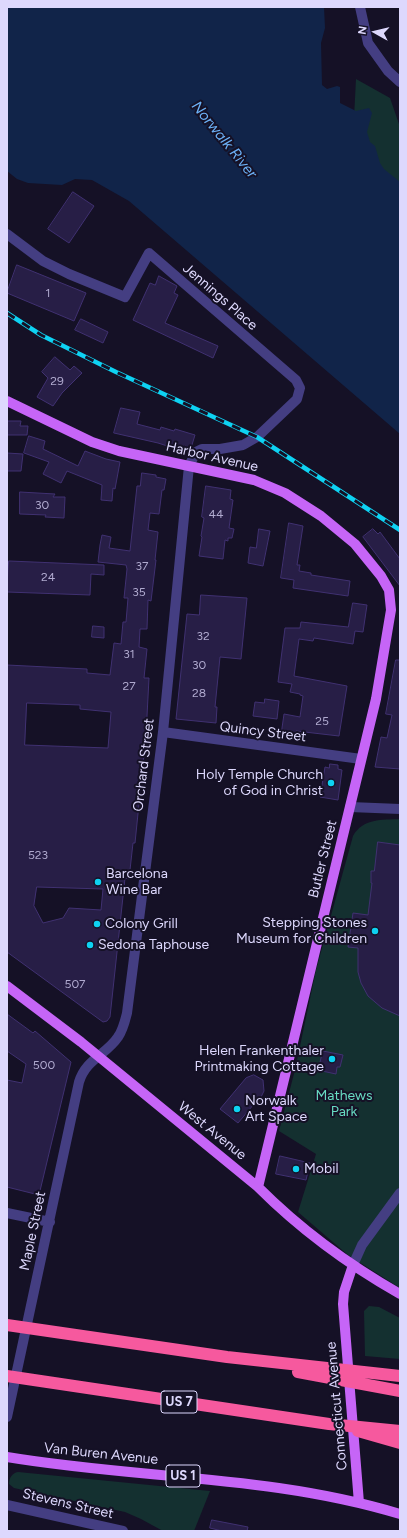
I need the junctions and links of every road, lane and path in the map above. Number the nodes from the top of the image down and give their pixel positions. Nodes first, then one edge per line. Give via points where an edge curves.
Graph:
1 (360, 7) edge
2 (400, 82) edge
3 (7, 234) edge
4 (7, 401) edge
5 (189, 466) junction
6 (385, 583) joint
7 (163, 732) junction
8 (360, 758) junction
9 (350, 807) junction
10 (400, 809) edge
11 (7, 986) edge
12 (98, 1056) junction
13 (258, 1187) junction
14 (400, 1193) edge
15 (7, 1213) edge
16 (50, 1222) junction
17 (354, 1265) junction
18 (400, 1294) edge
19 (9, 1325) edge
20 (7, 1376) edge
21 (400, 1376) edge
22 (369, 1379) junction
23 (400, 1391) edge
24 (7, 1417) edge
25 (373, 1431) junction
26 (400, 1431) edge
27 (400, 1443) edge
28 (7, 1457) edge
29 (359, 1503) junction
30 (7, 1505) edge
31 (400, 1514) edge
32 (123, 1531) edge

1 - 2 street via 368,43 388,71
3 - 5 street, Jennings Place via 43,261 126,297 149,253 296,380 300,388 297,399 257,437 243,445 202,449 196,452
4 - 5 main road, Harbor Avenue via 92,442 118,451
5 - 6 main road, Harbor Avenue via 254,480 285,493 321,516 355,544
5 - 7 street, Orchard Street
6 - 8 main road, Butler Street via 391,597 391,610 376,699
7 - 8 street, Quincy Street
7 - 12 street, Orchard Street via 127,1013 118,1037
8 - 9 main road, Butler Street
9 - 10 street
9 - 13 main road, Butler Street
11 - 12 main road, West Avenue
12 - 13 main road, West Avenue
12 - 16 street, Maple Street via 85,1067 79,1082
13 - 17 main road, West Avenue via 282,1210
14 - 17 street via 362,1245
15 - 16 street
16 - 24 street, Maple Street
17 - 18 main road, West Avenue
17 - 29 main road, Connecticut Avenue via 344,1292 343,1304
19 - 22 highway
20 - 25 highway, US 7
21 - 22 highway
22 - 23 highway
25 - 26 highway
25 - 27 highway
28 - 29 main road, Van Buren Avenue / US 1 via 247,1483
29 - 31 main road, US 1
30 - 32 street, Stevens Street

